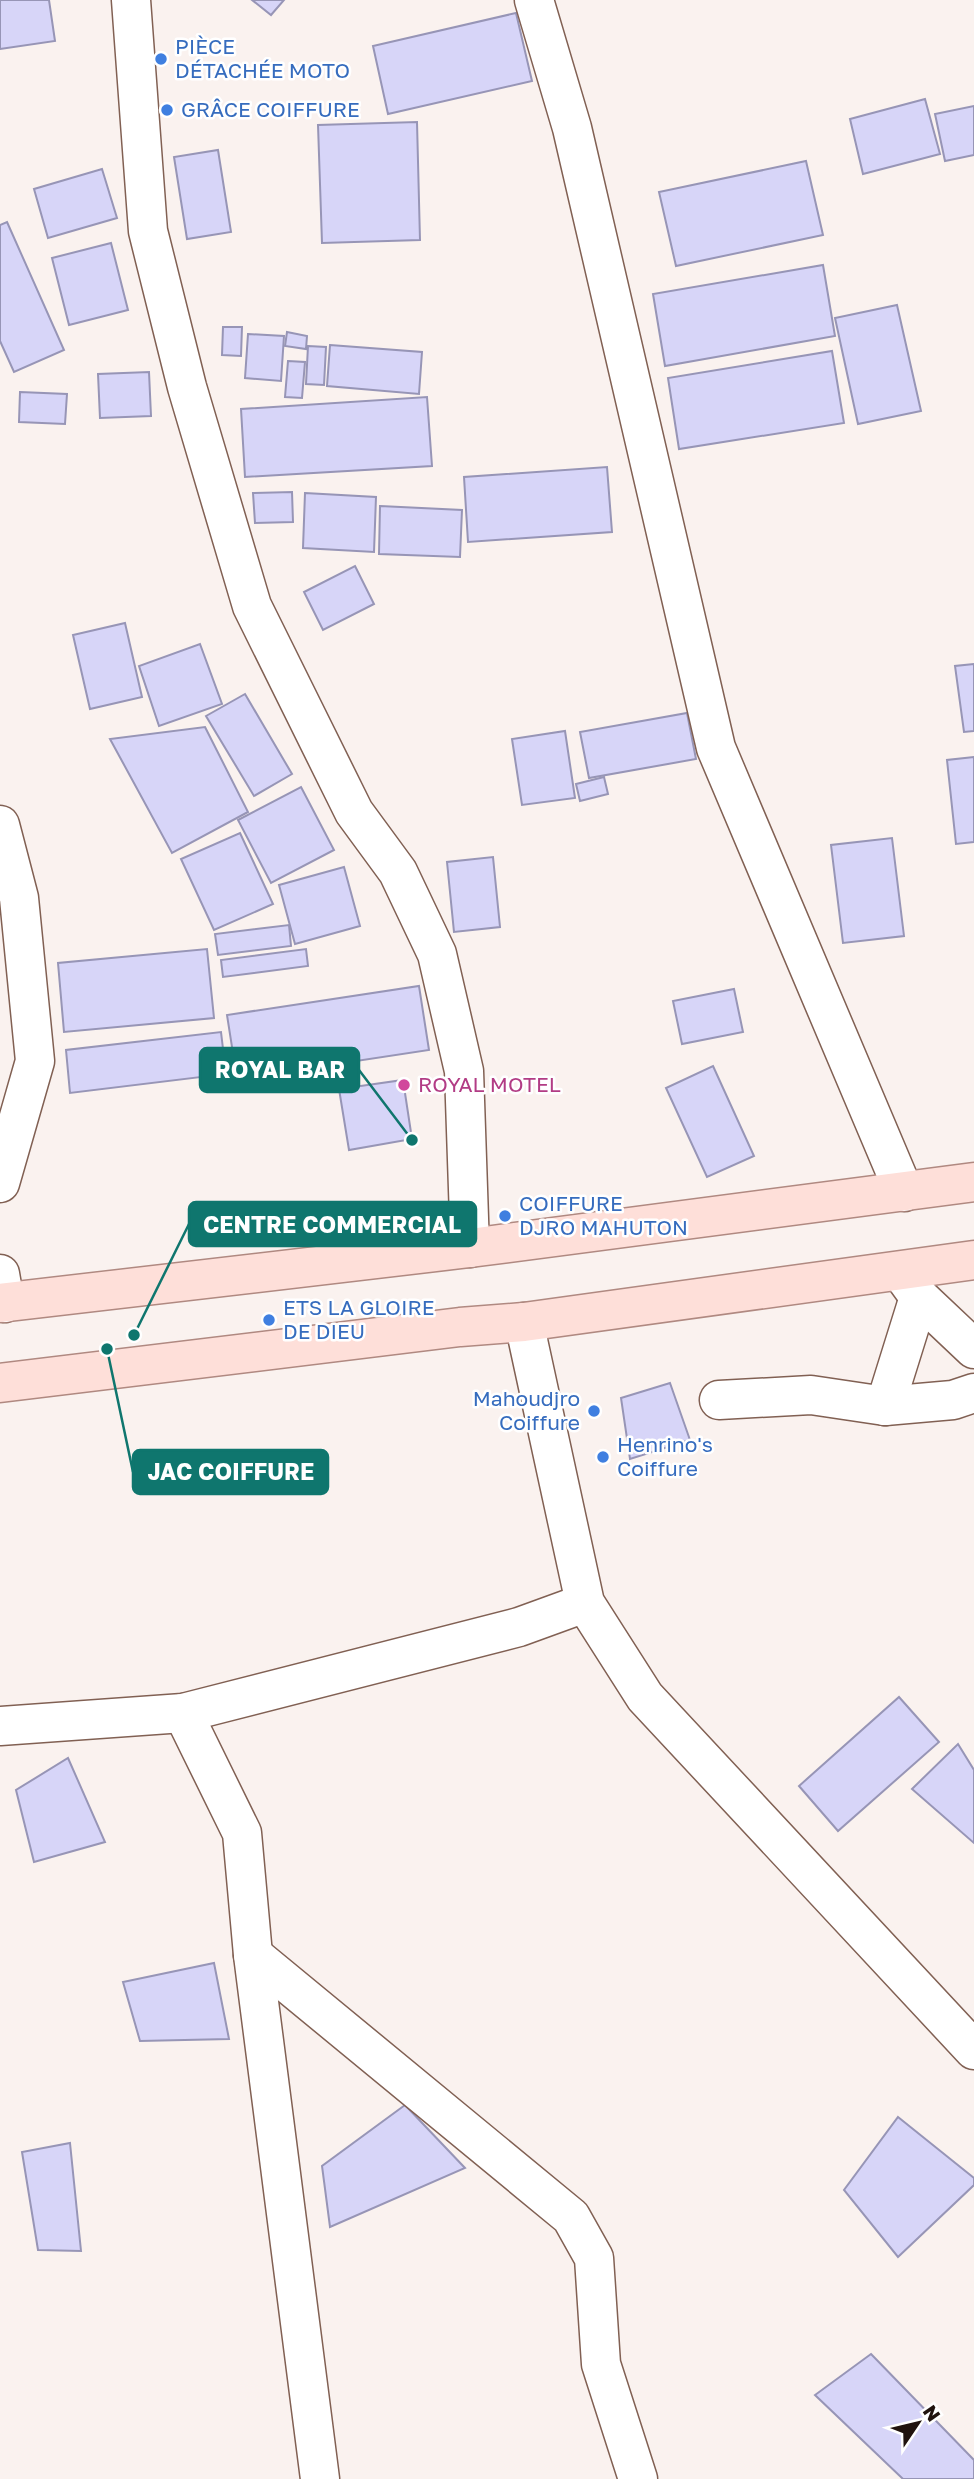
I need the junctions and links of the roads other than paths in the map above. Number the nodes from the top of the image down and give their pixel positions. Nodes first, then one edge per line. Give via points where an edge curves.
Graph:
1 (131, 0) edge
2 (534, 0) edge
3 (0, 825) edge
4 (974, 1182) edge
5 (0, 1183) edge
6 (904, 1192) junction
7 (470, 1248) junction
8 (974, 1260) edge
9 (909, 1283) junction
10 (2, 1293) edge
11 (524, 1322) junction
12 (974, 1349) edge
13 (0, 1383) edge
14 (974, 1393) edge
15 (719, 1399) dead end
16 (885, 1406) junction
17 (585, 1603) junction
18 (183, 1713) junction
19 (0, 1727) edge
20 (254, 1955) junction
21 (974, 2050) edge
22 (320, 2479) edge
23 (638, 2479) edge

1 - 7 street via 148,231 187,387 252,606 354,812 398,872 437,954 464,1071
2 - 6 street via 572,128 716,748
3 - 5 street via 19,898 35,1060
4 - 6 main road
6 - 7 main road
7 - 10 main road
8 - 9 main road
9 - 11 main road
9 - 12 street
9 - 16 street
11 - 13 main road
11 - 17 street
14 - 16 street via 953,1401
15 - 16 street via 811,1395
17 - 18 street via 519,1627
17 - 21 street via 645,1697
18 - 19 street
18 - 20 street via 242,1833
20 - 22 street
20 - 23 street via 571,2217 594,2258 601,2364

